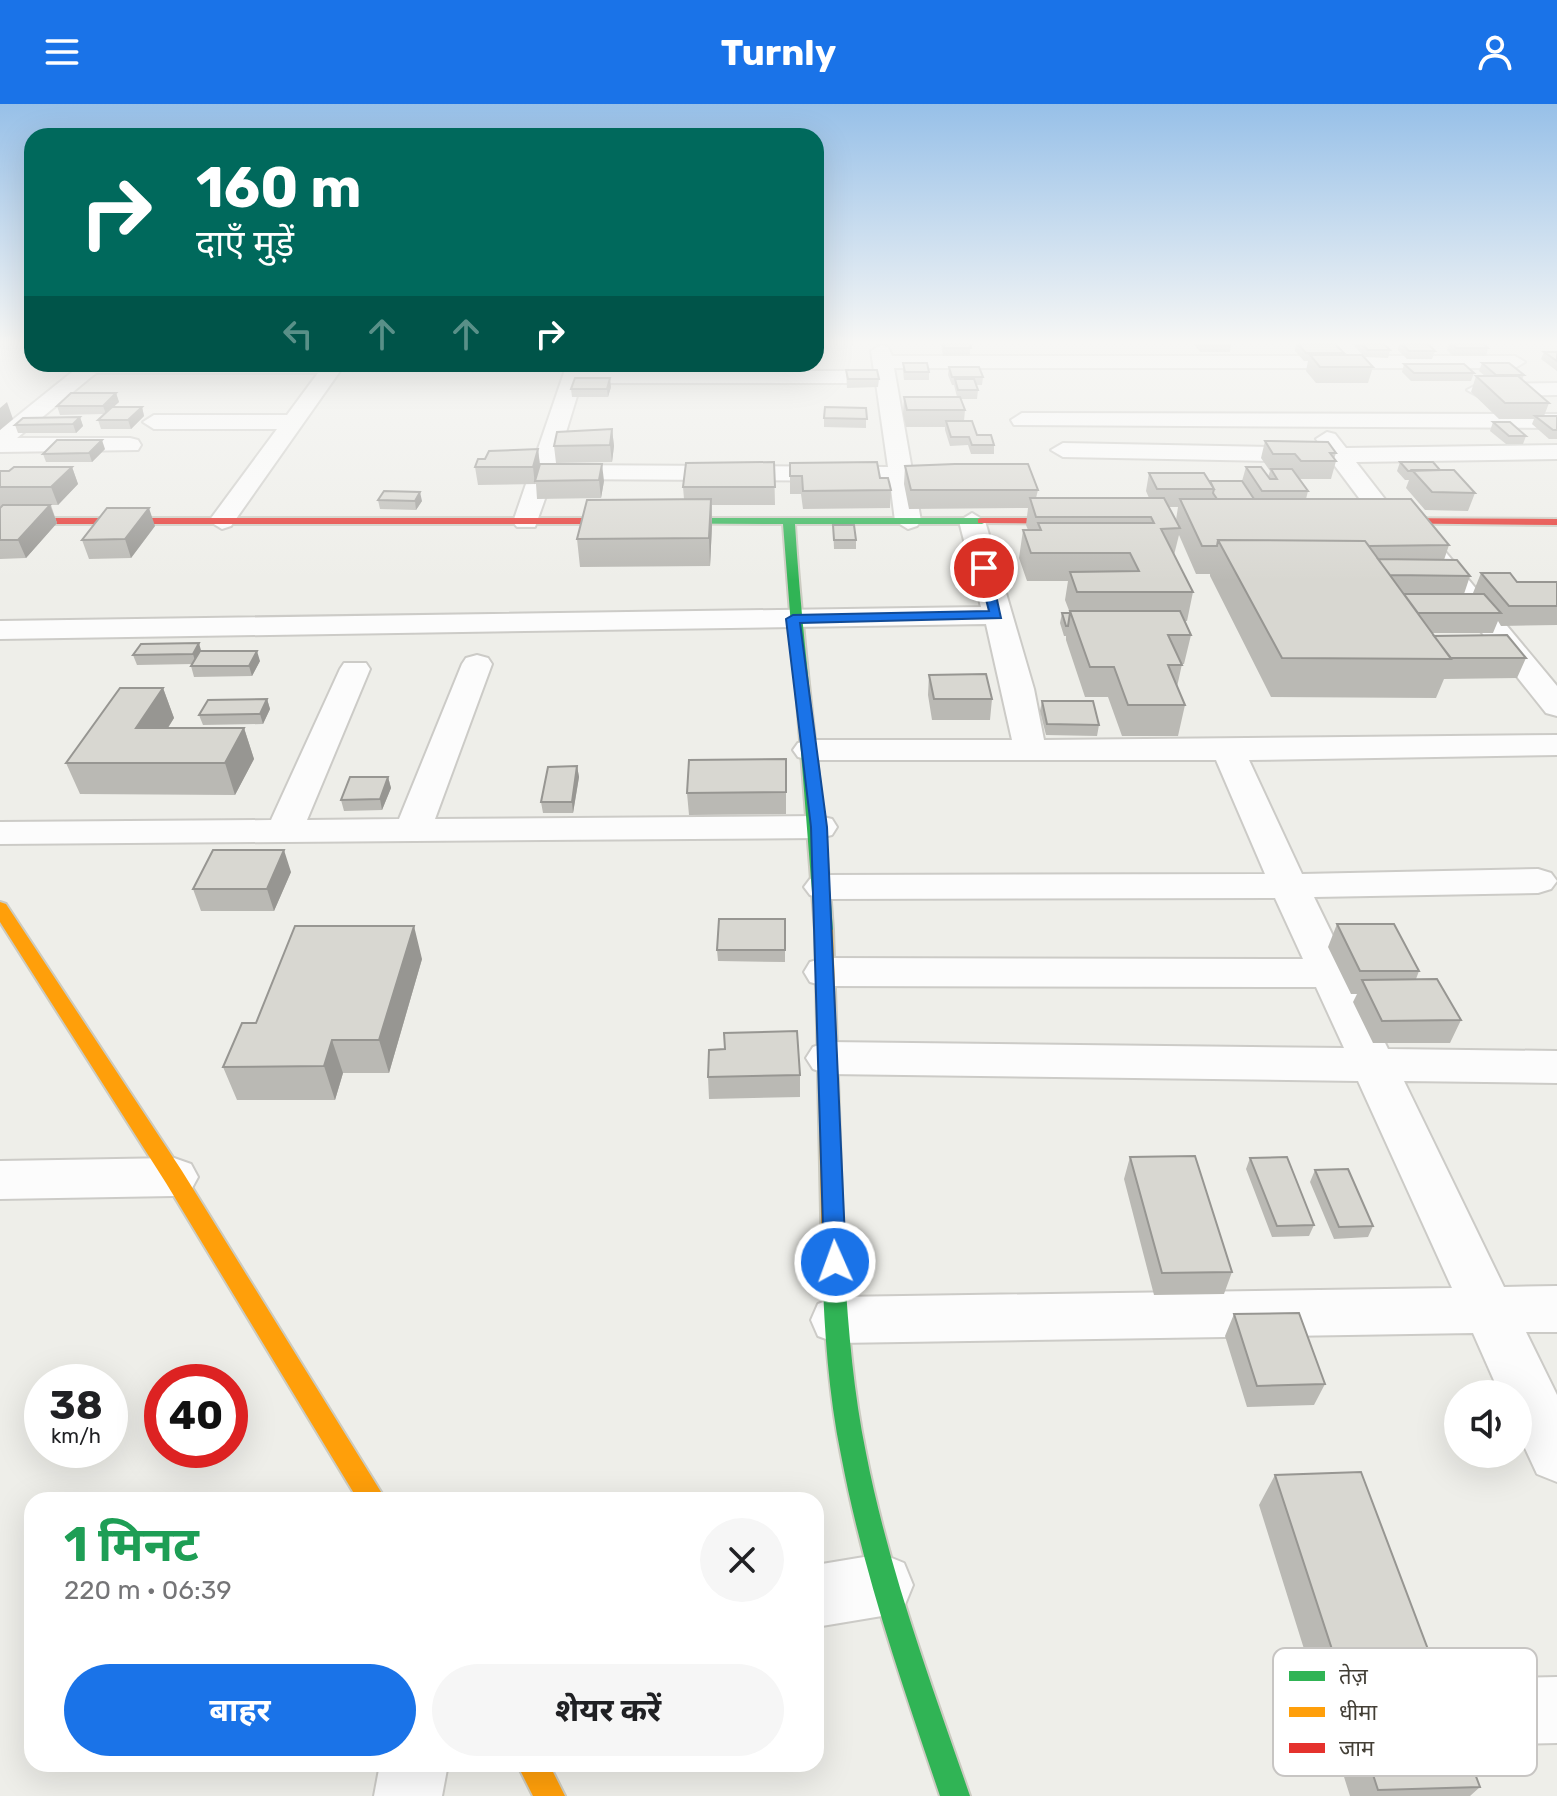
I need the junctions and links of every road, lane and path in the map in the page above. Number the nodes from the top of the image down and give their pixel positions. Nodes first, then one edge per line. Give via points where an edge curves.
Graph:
1 (25, 423) edge
2 (292, 423) edge
3 (558, 423) edge
4 (893, 423) edge
5 (1314, 423) edge
6 (0, 443) edge
7 (130, 445) dead end
8 (1063, 450) dead end
9 (1557, 452) edge
10 (1340, 455) junction
11 (542, 472) junction
12 (901, 474) junction
13 (0, 521) edge
14 (222, 521) junction
15 (789, 521) junction
16 (908, 521) junction
17 (972, 521) junction
18 (1111, 521) edge
19 (1358, 521) edge
20 (1398, 521) junction
21 (526, 522) junction
22 (1557, 522) edge
23 (997, 615) junction
24 (793, 619) junction
25 (0, 630) edge
26 (477, 664) dead end
27 (355, 669) dead end
28 (1557, 706) edge
29 (1557, 745) edge
30 (810, 750) junction
31 (1030, 750) junction
32 (1229, 750) junction
33 (819, 827) junction
34 (413, 829) junction
35 (285, 830) junction
36 (0, 833) edge
37 (1538, 881) dead end
38 (1289, 886) junction
39 (823, 887) junction
40 (0, 908) edge
41 (824, 972) junction
42 (1330, 973) junction
43 (828, 1058) junction
44 (1374, 1066) junction
45 (1557, 1067) edge
46 (174, 1177) junction
47 (0, 1180) edge
48 (1488, 1307) junction
49 (1557, 1309) edge
50 (837, 1320) junction
51 (1557, 1455) edge
52 (368, 1492) edge
53 (882, 1585) junction
54 (824, 1595) edge
55 (412, 1772) edge
56 (536, 1772) edge
57 (408, 1796) edge
58 (550, 1796) edge
59 (955, 1796) edge

1 - 6 street
2 - 14 street
3 - 11 street
4 - 12 street
5 - 10 street
6 - 7 street
8 - 10 street
9 - 10 street
10 - 20 street
11 - 12 street
11 - 21 street
12 - 16 street
13 - 14 street
14 - 21 street
15 - 16 street
15 - 21 street
15 - 24 street
16 - 17 street
17 - 18 street
17 - 23 street
19 - 20 street
20 - 22 street
20 - 28 street
23 - 24 street
23 - 31 street
24 - 25 street
24 - 30 street
26 - 34 street
27 - 35 street
29 - 32 street
30 - 31 street
30 - 33 street
31 - 32 street
32 - 38 street
33 - 34 street
33 - 39 street
34 - 35 street
35 - 36 street
37 - 38 street
38 - 39 street
38 - 42 street
39 - 41 street
40 - 46 street
41 - 42 street
41 - 43 street
42 - 44 street
43 - 44 street
43 - 50 street
44 - 45 street
44 - 48 street
46 - 47 street
46 - 52 street
48 - 49 street
48 - 50 street
48 - 51 street
50 - 53 street via 846,1405
53 - 54 street
53 - 59 street
55 - 57 street
56 - 58 street

